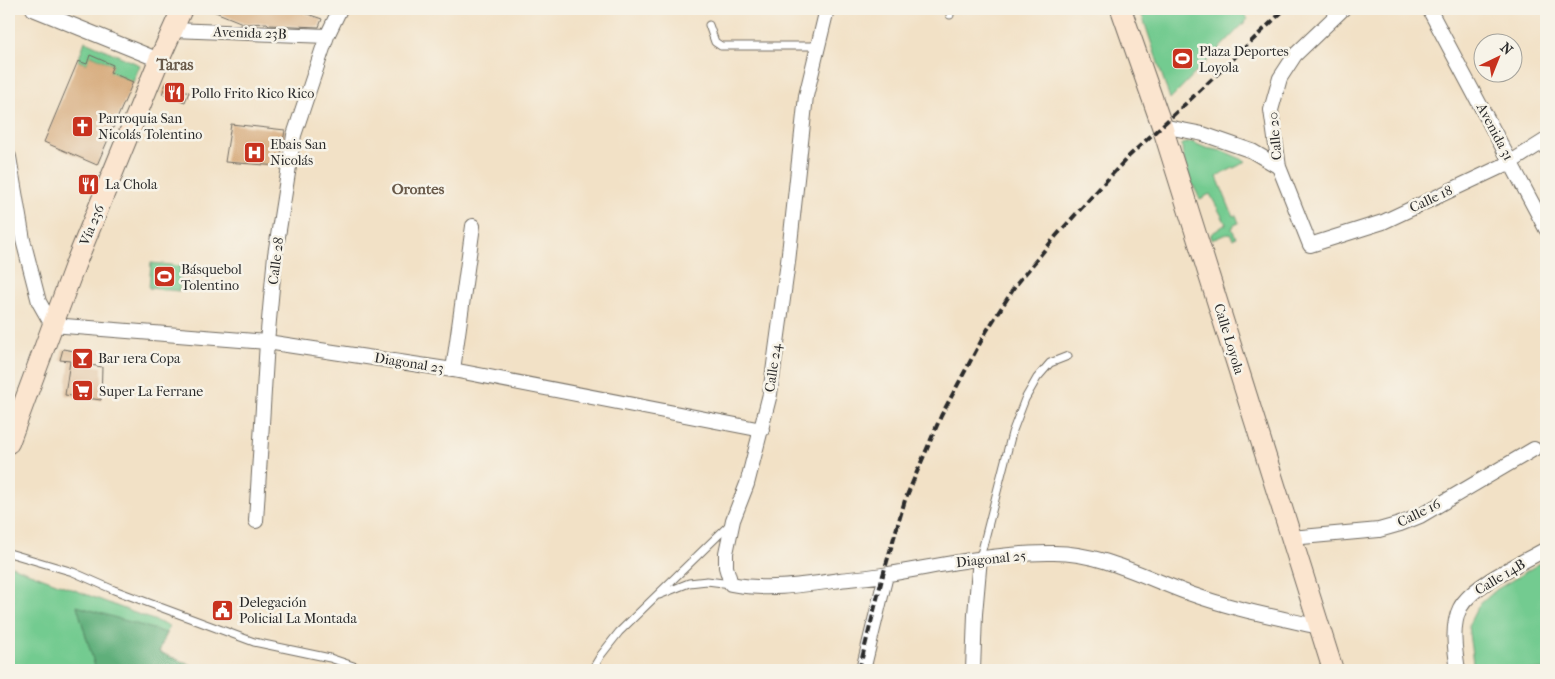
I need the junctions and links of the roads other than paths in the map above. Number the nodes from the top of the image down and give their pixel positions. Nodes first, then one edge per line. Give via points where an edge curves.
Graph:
1 (33, 9) edge
2 (182, 9) edge
3 (340, 9) edge
4 (827, 9) edge
5 (1121, 9) edge
6 (1343, 9) edge
7 (1429, 9) edge
8 (709, 25) dead end
9 (173, 30) junction
10 (327, 36) junction
11 (818, 46) junction
12 (159, 60) junction
13 (1162, 126) junction
14 (1546, 140) edge
15 (9, 157) edge
16 (1511, 162) junction
17 (1279, 167) junction
18 (473, 226) dead end
19 (1546, 229) edge
20 (52, 325) junction
21 (268, 342) junction
22 (1068, 356) dead end
23 (453, 370) junction
24 (762, 430) junction
25 (9, 443) edge
26 (1534, 449) dead end
27 (733, 520) junction
28 (256, 521) dead end
29 (1291, 538) junction
30 (1546, 549) edge
31 (9, 553) edge
32 (980, 558) junction
33 (886, 575) junction
34 (731, 584) junction
35 (656, 597) junction
36 (1319, 627) junction
37 (365, 670) edge
38 (592, 670) edge
39 (863, 670) edge
40 (973, 670) edge
41 (1333, 670) edge
42 (1458, 670) edge

1 - 12 street
2 - 9 main road, Vía 236
3 - 10 street, Calle 28
4 - 11 street, Calle 24
5 - 13 main road, Calle Loyola
6 - 17 street, Calle 20 via 1294,55 1280,78 1271,110
7 - 16 street, Avenida 31
8 - 11 lane via 715,42 720,46
9 - 10 street, Avenida 23B
9 - 12 main road, Vía 236
10 - 21 street, Calle 28 via 294,135 275,255
11 - 24 street, Calle 24 via 806,96 788,262
12 - 20 main road, Vía 236
13 - 17 street, Calle 20 via 1203,134 1252,151
13 - 29 main road, Calle Loyola
14 - 16 street, Calle 18
15 - 20 street via 27,258 39,302
16 - 17 street, Calle 18 via 1383,222 1310,245
16 - 19 street, Avenida 31
18 - 23 street
20 - 21 street, Diagonal 23
20 - 25 main road, Vía 236
21 - 23 street, Diagonal 23
21 - 28 street, Calle 28
22 - 32 lane via 1050,363 1036,378 1025,399 1012,433
23 - 24 street, Diagonal 23
24 - 27 street, Calle 24
26 - 29 street, Calle 16 via 1420,516 1400,524 1379,530
27 - 34 street via 726,553
27 - 35 lane, Calle 24
29 - 36 main road, Calle Loyola
30 - 42 street, Calle 14B via 1470,595 1460,609 1455,628
31 - 37 lane via 73,572 254,642 330,658
32 - 33 street, Diagonal 25
32 - 36 street, Diagonal 25 via 1074,554 1100,560 1224,605
32 - 40 street
33 - 34 street, Diagonal 25 via 798,587
33 - 39 street
34 - 35 lane, Diagonal 25 via 689,583
35 - 38 lane, Calle 24 via 619,632
36 - 41 main road, Calle Loyola

